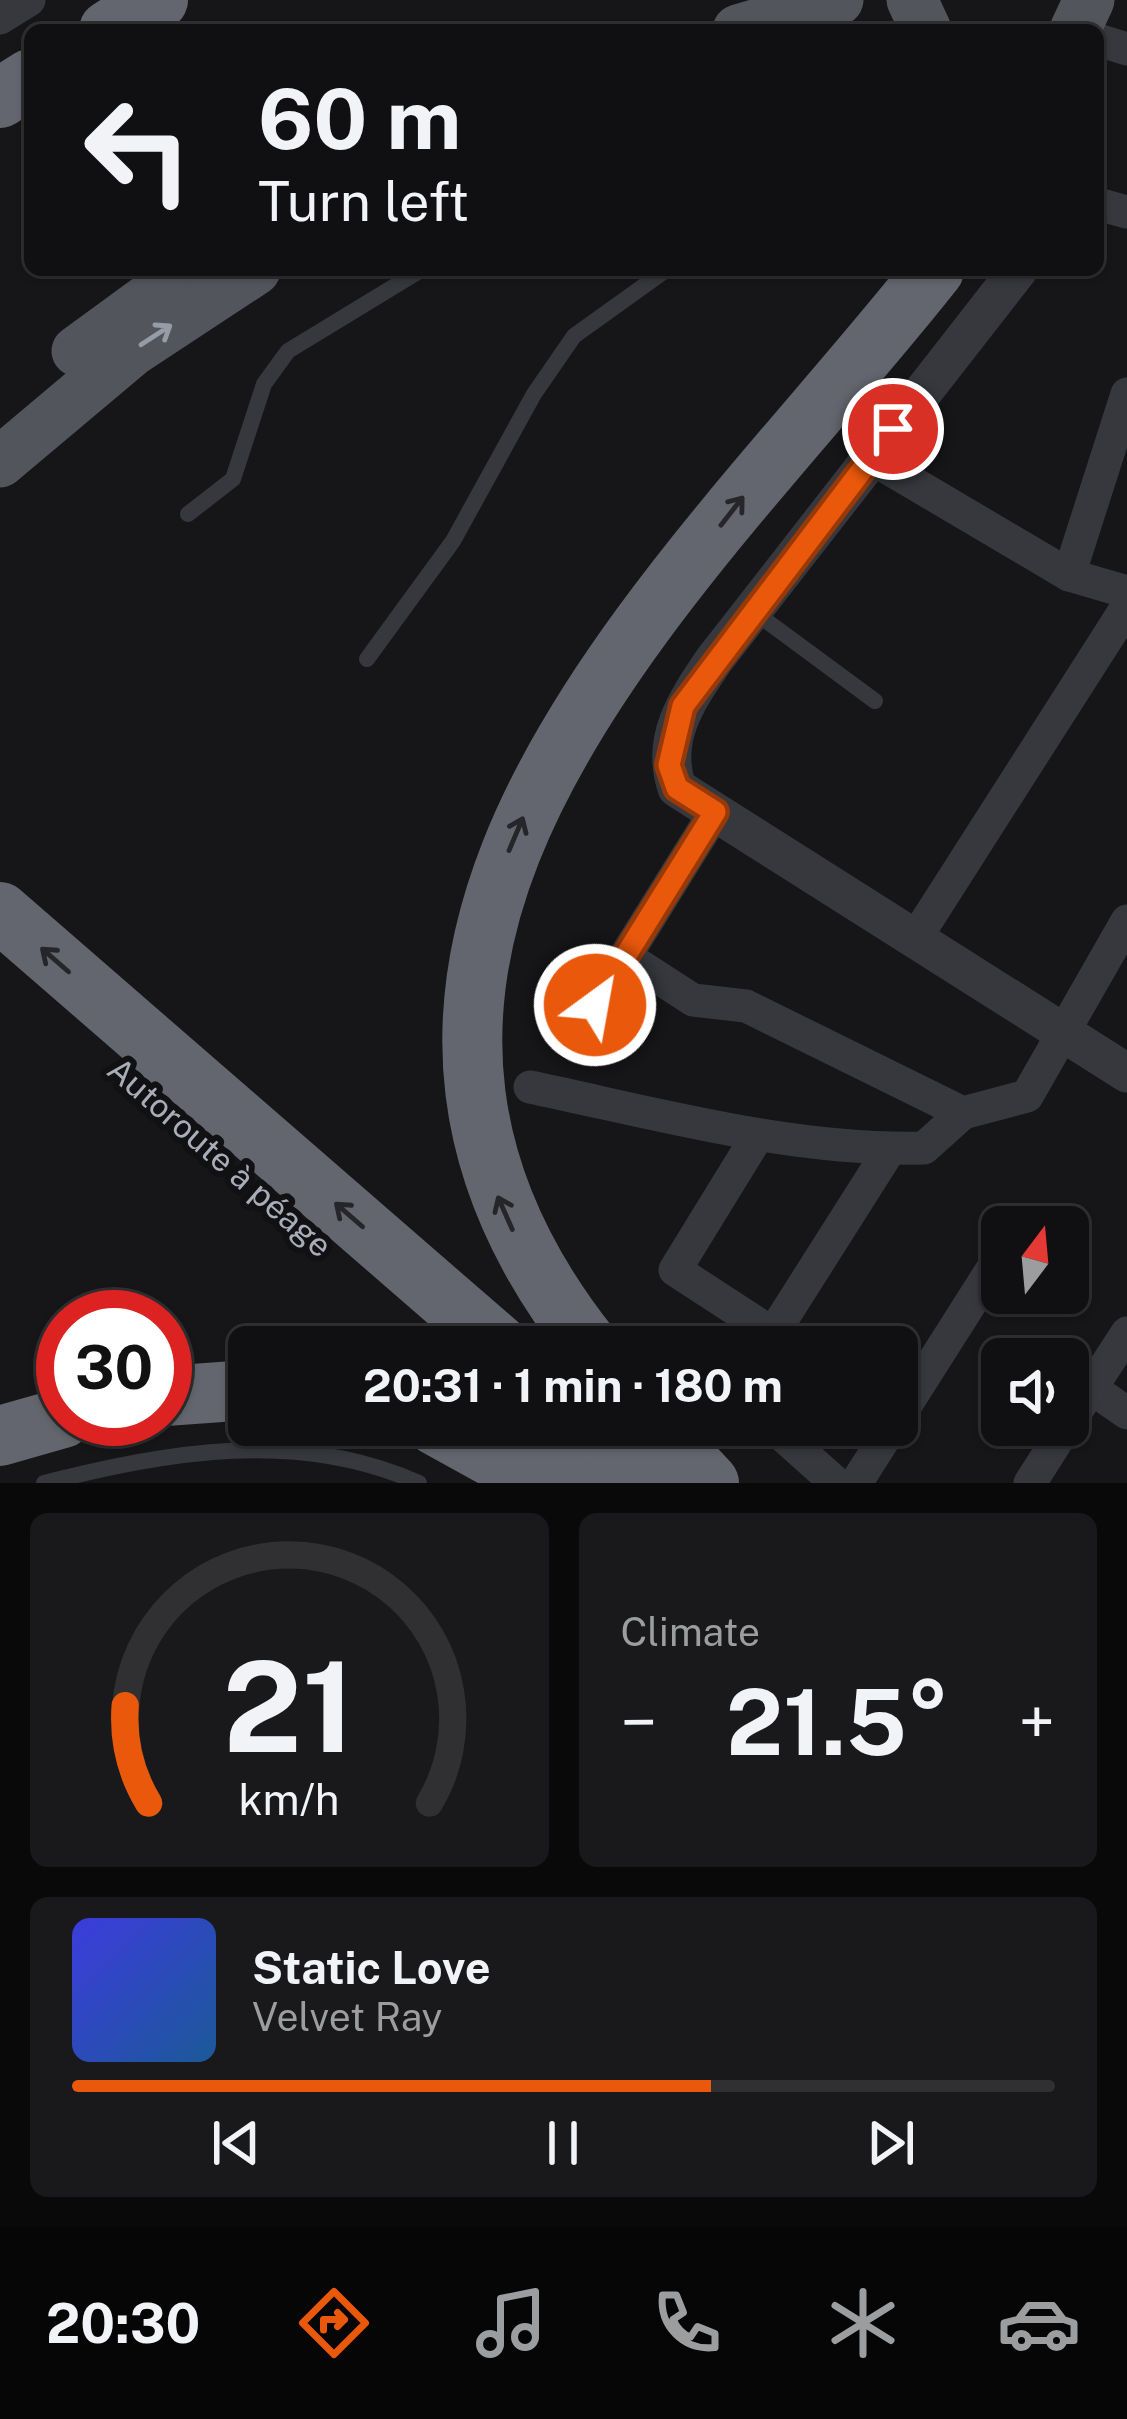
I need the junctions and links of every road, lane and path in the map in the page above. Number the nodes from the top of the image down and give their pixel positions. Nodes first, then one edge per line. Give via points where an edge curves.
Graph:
1 (29, 0) edge
2 (158, 0) edge
3 (838, 0) edge
4 (0, 18) edge
5 (119, 24) edge
6 (758, 24) edge
7 (179, 276) edge
8 (246, 276) edge
9 (411, 276) edge
10 (658, 276) edge
11 (929, 276) edge
12 (1013, 276) edge
13 (1127, 394) edge
14 (0, 415) edge
15 (871, 458) junction
16 (0, 462) edge
17 (188, 514) dead end
18 (1069, 574) junction
19 (1127, 592) edge
20 (1127, 608) edge
21 (752, 610) junction
22 (367, 659) dead end
23 (875, 701) dead end
24 (715, 812) junction
25 (0, 912) edge
26 (1127, 921) edge
27 (915, 939) junction
28 (625, 956) junction
29 (0, 968) edge
30 (595, 1005) dead end
31 (1061, 1032) junction
32 (1127, 1073) edge
33 (530, 1087) dead end
34 (963, 1113) junction
35 (758, 1135) junction
36 (890, 1149) junction
37 (981, 1288) edge
38 (417, 1326) edge
39 (477, 1326) edge
40 (573, 1326) edge
41 (760, 1326) edge
42 (778, 1326) edge
43 (1127, 1333) edge
44 (918, 1386) edge
45 (1091, 1388) junction
46 (1089, 1391) edge
47 (228, 1392) edge
48 (192, 1394) edge
49 (1127, 1413) edge
50 (36, 1426) edge
51 (0, 1436) edge
52 (473, 1446) edge
53 (556, 1446) edge
54 (615, 1446) edge
55 (675, 1446) edge
56 (795, 1446) edge
57 (880, 1446) edge
58 (1054, 1446) edge
59 (44, 1483) edge
60 (418, 1483) edge
61 (539, 1483) edge
62 (599, 1483) edge
63 (658, 1483) edge
64 (709, 1483) edge
65 (836, 1483) edge
66 (856, 1483) edge
67 (1030, 1483) edge

1 - 4 street
2 - 5 highway
3 - 6 main road
7 - 14 main road
16 -> 8 main road via 132,351
9 - 17 lane via 288,351 264,384 233,479
10 - 22 lane via 574,336 453,541
40 -> 11 highway via 519,1244 478,1117 470,1035 494,887 528,805 591,702 731,511
12 - 15 street
13 - 18 street
15 - 18 street
15 - 21 street
18 - 19 street
20 - 27 street
21 - 23 lane
21 - 24 street via 683,706 672,739 677,788
24 - 27 street
24 - 28 street
39 -> 25 highway
26 - 31 street
27 - 31 street
28 - 30 street
28 - 34 street via 693,1000 746,1006
29 - 38 highway, Autoroute à péage
31 - 32 street
31 - 34 street via 1028,1096
33 - 35 street
34 - 36 street via 924,1148
35 - 36 street
35 - 41 street via 675,1270
36 - 42 street
37 - 44 street
43 - 45 street
45 - 46 street
45 - 49 street
47 - 48 highway
50 - 51 highway
52 - 61 highway
53 - 62 highway
54 - 63 highway
55 - 64 highway
56 - 65 street
57 - 66 street
58 - 67 street
59 - 60 lane via 135,1460 278,1448

